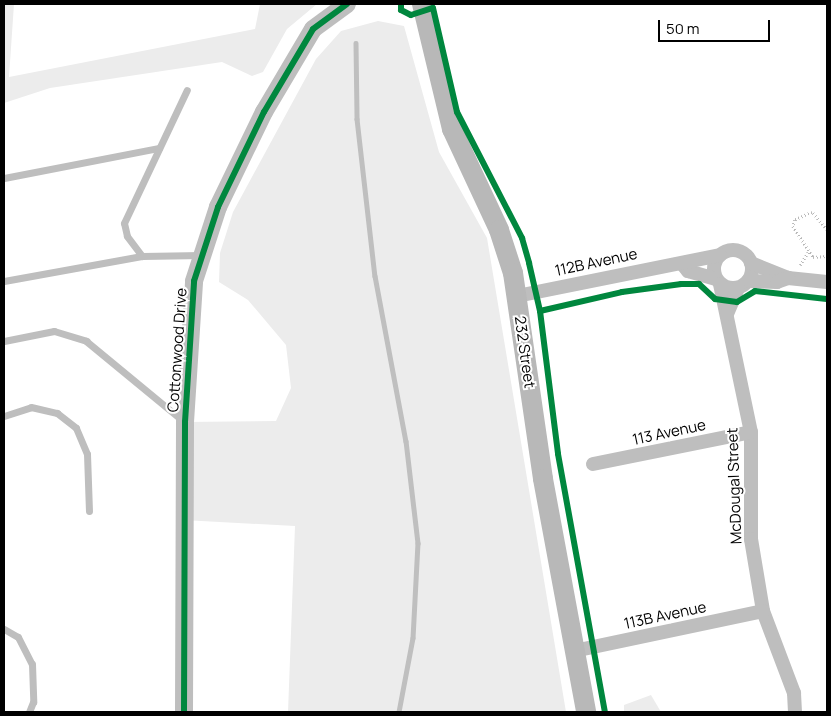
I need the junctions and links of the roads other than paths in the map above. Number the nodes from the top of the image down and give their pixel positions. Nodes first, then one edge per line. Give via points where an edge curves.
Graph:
1 (347, 4) edge
2 (422, 4) edge
3 (187, 90) dead end
4 (159, 148) junction
5 (4, 178) edge
6 (202, 255) junction
7 (720, 255) junction
8 (142, 256) junction
9 (751, 263) junction
10 (683, 265) junction
11 (788, 278) junction
12 (4, 281) edge
13 (718, 281) junction
14 (827, 282) edge
15 (743, 284) junction
16 (517, 296) junction
17 (727, 314) junction
18 (4, 341) edge
19 (4, 416) edge
20 (185, 422) junction
21 (751, 432) junction
22 (593, 464) dead end
23 (89, 511) dead end
24 (763, 611) junction
25 (4, 629) edge
26 (574, 651) junction
27 (29, 712) edge
28 (184, 712) edge
29 (586, 712) edge
30 (796, 712) edge

1 - 6 street, Cottonwood Drive via 314,28 264,112 218,206
2 - 16 main road, 232 Street via 446,111 499,230
3 - 4 lane
4 - 5 lane
4 - 8 lane via 124,222 127,236
6 - 8 lane
6 - 20 street, Cottonwood Drive via 194,281
7 - 9 street via 737,251
7 - 10 street, 112B Avenue via 688,260
7 - 13 street via 714,266
8 - 12 lane
9 - 11 street
9 - 15 street
10 - 13 street via 688,272
10 - 16 street, 112B Avenue via 648,268
11 - 14 street
11 - 15 street via 777,282
13 - 15 street
13 - 17 street, McDougal Street
15 - 17 street
16 - 26 main road, 232 Street
17 - 21 street, McDougal Street
18 - 20 lane via 54,331 86,340
19 - 23 lane via 31,406 57,413 76,428 87,454
20 - 28 street, Cottonwood Drive
21 - 22 street, 113 Avenue
21 - 24 street, McDougal Street via 750,539
24 - 26 street, 113B Avenue
24 - 30 street, McDougal Street via 794,693
25 - 27 lane via 18,637 32,664 33,702
26 - 29 main road, 232 Street

